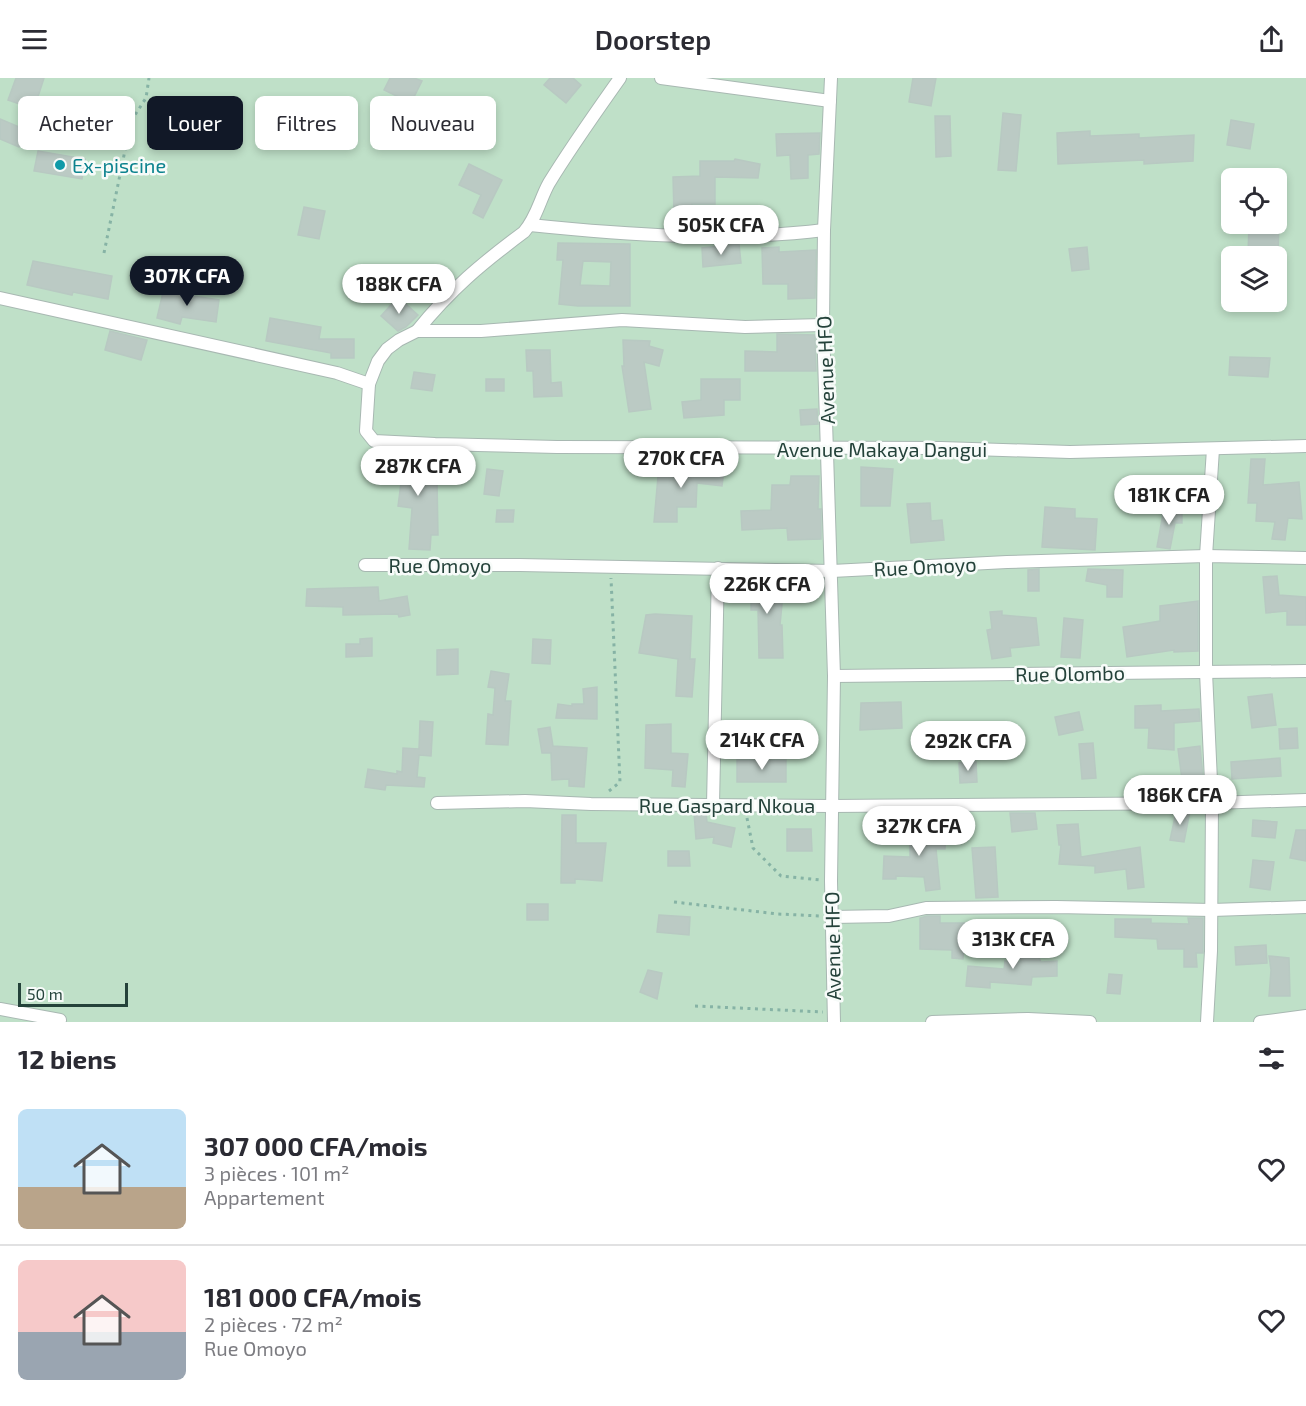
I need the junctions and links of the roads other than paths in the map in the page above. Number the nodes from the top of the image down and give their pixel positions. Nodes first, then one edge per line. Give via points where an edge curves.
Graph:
1 (620, 78) edge
2 (661, 78) edge
3 (831, 78) edge
4 (830, 101) junction
5 (530, 225) junction
6 (824, 230) junction
7 (0, 298) edge
8 (823, 325) junction
9 (417, 331) junction
10 (369, 384) junction
11 (1306, 446) edge
12 (828, 448) junction
13 (1213, 449) junction
14 (1206, 556) junction
15 (1306, 558) edge
16 (365, 565) dead end
17 (718, 568) junction
18 (832, 571) junction
19 (1306, 671) edge
20 (1206, 672) junction
21 (834, 676) junction
22 (1306, 800) edge
23 (436, 803) dead end
24 (1212, 803) junction
25 (713, 804) junction
26 (832, 806) junction
27 (1306, 907) edge
28 (1212, 910) junction
29 (832, 917) junction
30 (0, 1010) edge
31 (1306, 1016) edge
32 (834, 1017) edge
33 (60, 1020) dead end
34 (932, 1022) edge
35 (1090, 1022) edge
36 (1207, 1022) edge
37 (1260, 1022) edge

1 - 5 street via 548,186
2 - 4 street
3 - 4 street, Avenue HFO
4 - 6 street, Avenue HFO
5 - 6 street via 607,233 700,236 778,236
5 - 9 street via 466,277
6 - 8 street, Avenue HFO
7 - 10 street
8 - 9 street via 745,327 622,320 481,331
8 - 12 street, Avenue HFO
9 - 10 street via 387,349
10 - 12 street, Avenue Makaya Dangui via 366,431 374,441 546,447
11 - 13 street, Avenue Makaya Dangui
12 - 13 street, Avenue Makaya Dangui via 1070,452
12 - 18 street, Avenue HFO
13 - 14 street
14 - 15 street, Rue Omoyo
14 - 18 street, Rue Omoyo
14 - 20 street
16 - 17 street, Rue Omoyo
17 - 18 street, Rue Omoyo
17 - 25 street
18 - 21 street, Avenue HFO
19 - 20 street, Rue Olombo
20 - 21 street, Rue Olombo
20 - 24 street
21 - 26 street, Avenue HFO
22 - 24 street, Rue Gaspard Nkoua
23 - 25 street, Rue Gaspard Nkoua
24 - 26 street, Rue Gaspard Nkoua
24 - 28 street
25 - 26 street, Rue Gaspard Nkoua
26 - 29 street, Avenue HFO
27 - 28 street
28 - 29 street via 926,908 889,916
28 - 36 street
29 - 32 street, Avenue HFO
30 - 33 street
31 - 37 street
34 - 35 street

